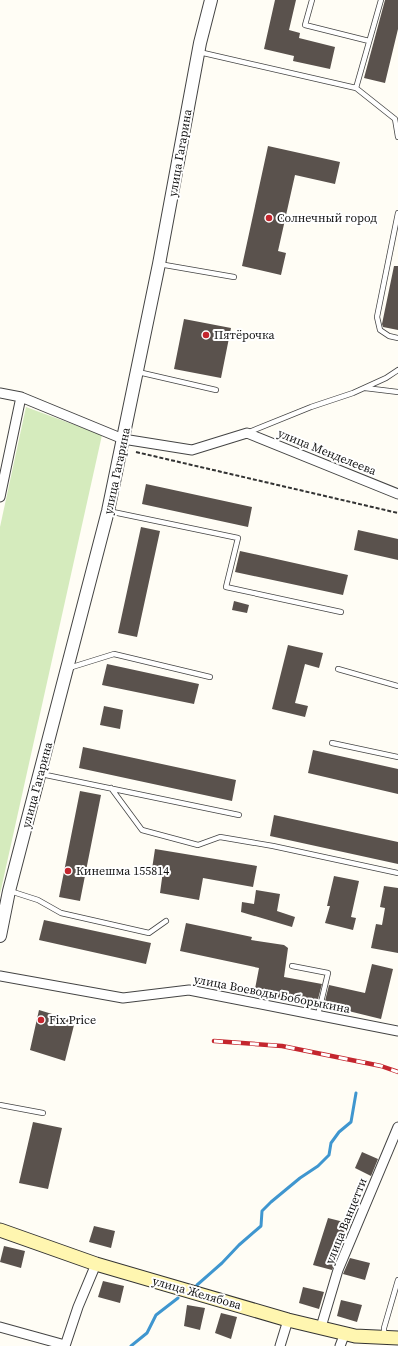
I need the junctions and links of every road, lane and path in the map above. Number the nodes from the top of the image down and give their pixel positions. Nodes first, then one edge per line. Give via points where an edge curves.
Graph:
1 (211, 0) edge
2 (312, 0) edge
3 (381, 0) edge
4 (370, 41) junction
5 (199, 52) junction
6 (356, 88) junction
7 (398, 137) edge
8 (398, 213) edge
9 (159, 264) junction
10 (234, 277) dead end
11 (398, 338) edge
12 (398, 370) edge
13 (138, 372) junction
14 (365, 388) junction
15 (216, 390) dead end
16 (398, 392) edge
17 (0, 393) edge
18 (21, 397) junction
19 (247, 433) junction
20 (122, 444) junction
21 (398, 494) edge
22 (0, 497) edge
23 (108, 511) junction
24 (398, 513) edge
25 (341, 612) dead end
26 (67, 668) junction
27 (338, 669) dead end
28 (210, 676) dead end
29 (398, 686) edge
30 (332, 743) dead end
31 (398, 757) edge
32 (39, 774) junction
33 (111, 788) junction
34 (239, 815) dead end
35 (398, 873) edge
36 (9, 891) junction
37 (166, 921) dead end
38 (0, 936) edge
39 (292, 966) dead end
40 (0, 976) edge
41 (318, 1015) junction
42 (398, 1031) edge
43 (0, 1104) edge
44 (43, 1113) dead end
45 (398, 1127) edge
46 (0, 1230) edge
47 (96, 1264) junction
48 (398, 1280) edge
49 (288, 1320) junction
50 (0, 1327) edge
51 (321, 1327) junction
52 (345, 1333) junction
53 (384, 1338) junction
54 (398, 1338) edge
55 (65, 1346) edge
56 (280, 1346) edge
57 (340, 1346) edge

1 - 5 street, улица Гагарина
2 - 4 lane via 304,25
3 - 4 lane
4 - 6 lane
5 - 6 lane
5 - 9 street, улица Гагарина
6 - 7 lane via 395,119
8 - 11 lane via 377,317 380,330
9 - 10 lane
9 - 13 street, улица Гагарина
12 - 14 lane
13 - 15 lane
13 - 20 street, улица Гагарина
14 - 16 lane
14 - 19 lane
17 - 18 street
18 - 20 street
18 - 22 street
19 - 20 street via 192,450
19 - 21 street, улица Менделеева
20 - 23 street, улица Гагарина
20 - 24 path
23 - 25 lane via 238,538 226,587
23 - 26 street, улица Гагарина
26 - 28 lane via 114,654
26 - 32 street, улица Гагарина
27 - 29 lane
30 - 31 lane
32 - 33 lane
32 - 36 street, улица Гагарина
33 - 34 lane
33 - 35 lane via 142,830 198,845 220,837
36 - 37 lane via 38,900 61,913 149,933
36 - 38 street, улица Гагарина
39 - 41 lane via 328,973
40 - 41 street, улица Воеводы Боборыкина via 123,998 189,990
41 - 42 street, улица Воеводы Боборыкина
43 - 44 lane
45 - 51 street, улица Ванцетти via 338,1270
46 - 47 main road, улица Желябова
47 - 49 main road, улица Желябова
47 - 55 street
48 - 53 lane via 384,1328
49 - 51 main road, улица Желябова
49 - 56 street
50 - 55 street
51 - 52 main road, улица Желябова
52 - 53 main road, улица Желябова
52 - 57 street
53 - 54 main road, улица Желябова

